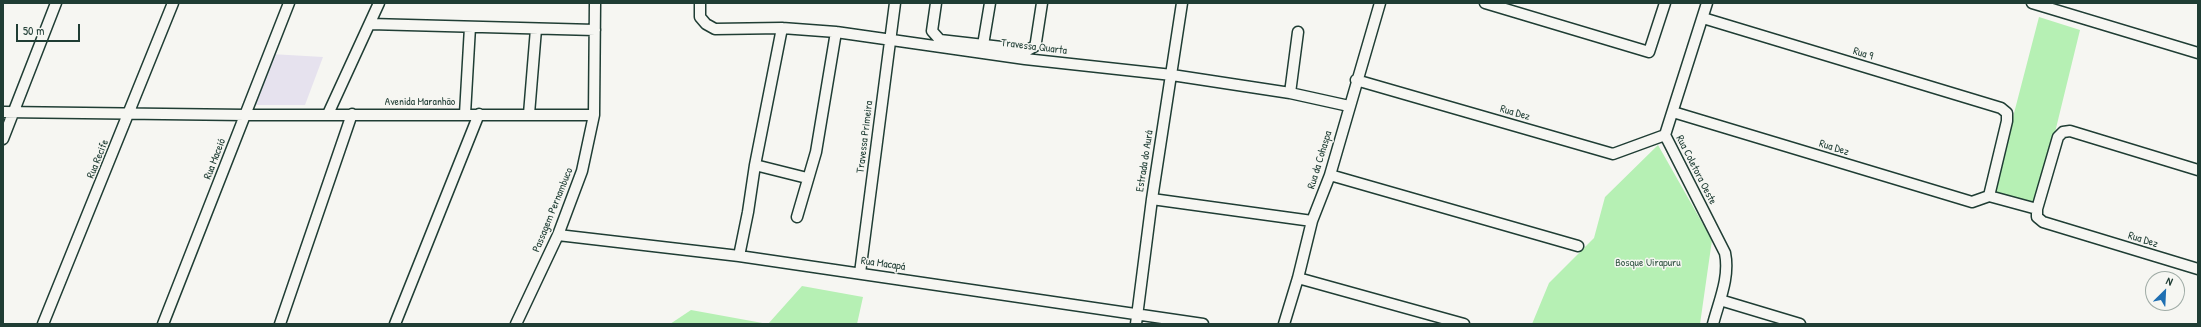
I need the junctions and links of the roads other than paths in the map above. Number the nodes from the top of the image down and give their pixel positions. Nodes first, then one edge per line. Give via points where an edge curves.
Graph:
1 (56, 3) edge
2 (173, 3) edge
3 (289, 3) edge
4 (379, 3) edge
5 (595, 3) edge
6 (700, 3) edge
7 (895, 3) edge
8 (936, 3) edge
9 (990, 3) edge
10 (1042, 3) edge
11 (1182, 3) edge
12 (1380, 3) edge
13 (1485, 3) edge
14 (1665, 3) edge
15 (1707, 3) edge
16 (2032, 3) edge
17 (1703, 18) junction
18 (370, 24) junction
19 (470, 27) junction
20 (782, 28) junction
21 (536, 29) junction
22 (595, 30) junction
23 (836, 32) junction
24 (1298, 32) dead end
25 (890, 40) junction
26 (983, 44) junction
27 (2198, 53) edge
28 (1027, 55) junction
29 (1172, 75) junction
30 (1356, 80) junction
31 (1290, 93) junction
32 (1349, 106) junction
33 (3, 112) edge
34 (14, 112) junction
35 (1672, 112) junction
36 (130, 113) junction
37 (328, 114) junction
38 (352, 114) junction
39 (465, 114) junction
40 (479, 114) junction
41 (529, 114) junction
42 (246, 115) junction
43 (594, 115) junction
44 (1665, 135) junction
45 (3, 139) edge
46 (754, 165) junction
47 (2198, 170) edge
48 (1330, 174) junction
49 (807, 178) junction
50 (1989, 196) junction
51 (1152, 199) junction
52 (2037, 209) junction
53 (797, 217) dead end
54 (1312, 221) junction
55 (558, 235) junction
56 (1578, 246) dead end
57 (739, 256) junction
58 (2198, 269) edge
59 (860, 273) junction
60 (1298, 278) junction
61 (1720, 300) junction
62 (1136, 319) edge
63 (43, 324) edge
64 (164, 324) edge
65 (280, 324) edge
66 (395, 324) edge
67 (516, 324) edge
68 (1203, 324) edge
69 (1284, 324) edge
70 (1464, 324) edge
71 (1712, 324) edge
72 (1800, 324) edge

1 - 34 street
2 - 36 street, Rua Recife
3 - 42 street, Rua Maceió
4 - 18 street
5 - 22 street, Passagem Pernambuco
6 - 20 street, Travessa Quarta via 700,18 715,29
7 - 25 street, Travessa Primeira
8 - 26 street via 932,31 935,36 940,40
9 - 26 street
10 - 28 street via 1035,46
11 - 29 street, Estrada do Aurá
12 - 30 street, Rua da Cohaspa
13 - 14 street via 1649,52
15 - 17 street, Rua Coletora Oeste
16 - 27 street
17 - 35 street, Rua Coletora Oeste
17 - 50 street, Rua 9 via 2000,108 2007,113 2007,121
18 - 19 street
18 - 37 street
19 - 21 street
19 - 39 street
20 - 23 street, Travessa Quarta
20 - 46 street
21 - 22 street
21 - 41 street
22 - 43 street, Passagem Pernambuco
23 - 25 street, Travessa Quarta
23 - 49 street via 816,152
24 - 31 street
25 - 28 street, Travessa Quarta
25 - 59 street, Travessa Primeira
26 - 28 street
28 - 29 street, Travessa Quarta
29 - 31 street, Travessa Quarta
29 - 51 street, Estrada do Aurá
30 - 32 street, Rua da Cohaspa
30 - 44 street, Rua Dez via 1613,154
31 - 32 street, Travessa Quarta
32 - 48 street, Rua da Cohaspa
33 - 34 street, Avenida Maranhão
34 - 36 street, Avenida Maranhão
34 - 45 street
35 - 44 street, Rua Coletora Oeste
35 - 50 street, Rua Dez via 1972,202
36 - 42 street, Avenida Maranhão
36 - 63 street, Rua Recife
37 - 38 street, Avenida Maranhão
37 - 42 street, Avenida Maranhão
38 - 39 street, Avenida Maranhão
38 - 65 street
39 - 40 street, Avenida Maranhão
40 - 41 street, Avenida Maranhão
40 - 66 street
41 - 43 street, Avenida Maranhão
42 - 64 street, Rua Maceió
43 - 55 street, Passagem Pernambuco via 582,172
44 - 61 street, Rua Coletora Oeste via 1725,253 1728,264
46 - 49 street
46 - 57 street
47 - 52 street via 2070,131 2063,132 2058,138
48 - 54 street, Rua da Cohaspa
48 - 56 street
49 - 53 street
50 - 52 street
51 - 54 street
51 - 62 street, Estrada do Aurá
52 - 58 street, Rua Dez via 2037,217 2043,222
54 - 60 street, Rua da Cohaspa
55 - 57 street, Rua Macapá
55 - 67 street, Passagem Pernambuco
57 - 59 street, Rua Macapá
59 - 62 street, Rua Macapá
60 - 69 street, Rua da Cohaspa
60 - 70 street
61 - 71 street, Rua Coletora Oeste
61 - 72 street
62 - 68 street, Rua Macapá

